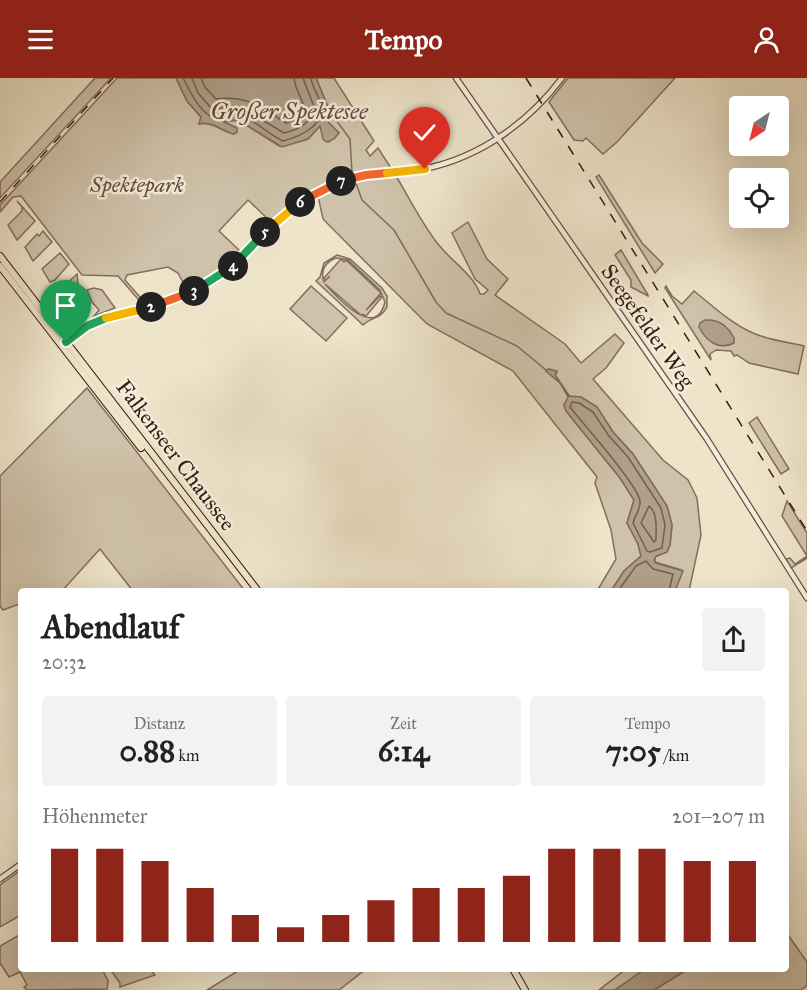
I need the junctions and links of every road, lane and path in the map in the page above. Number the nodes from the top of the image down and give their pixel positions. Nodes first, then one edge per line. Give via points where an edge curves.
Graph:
1 (456, 78) edge
2 (562, 78) edge
3 (498, 138) junction
4 (0, 256) edge
5 (0, 266) edge
6 (64, 343) junction
7 (182, 497) junction
8 (251, 588) edge
9 (256, 588) edge
10 (807, 598) edge
11 (18, 866) edge
12 (0, 879) edge
13 (515, 972) edge
14 (525, 990) edge

1 - 3 street, Seegefelder Weg
2 - 3 street via 531,113
3 - 6 street via 433,167 366,175 337,183 295,205 234,264 201,288 163,304 109,316
3 - 10 street, Seegefelder Weg via 707,439
4 - 6 main road, Falkenseer Chaussee
5 - 6 main road, Falkenseer Chaussee
6 - 7 main road, Falkenseer Chaussee
7 - 8 main road, Falkenseer Chaussee
7 - 9 main road, Falkenseer Chaussee
11 - 12 street
13 - 14 main road

